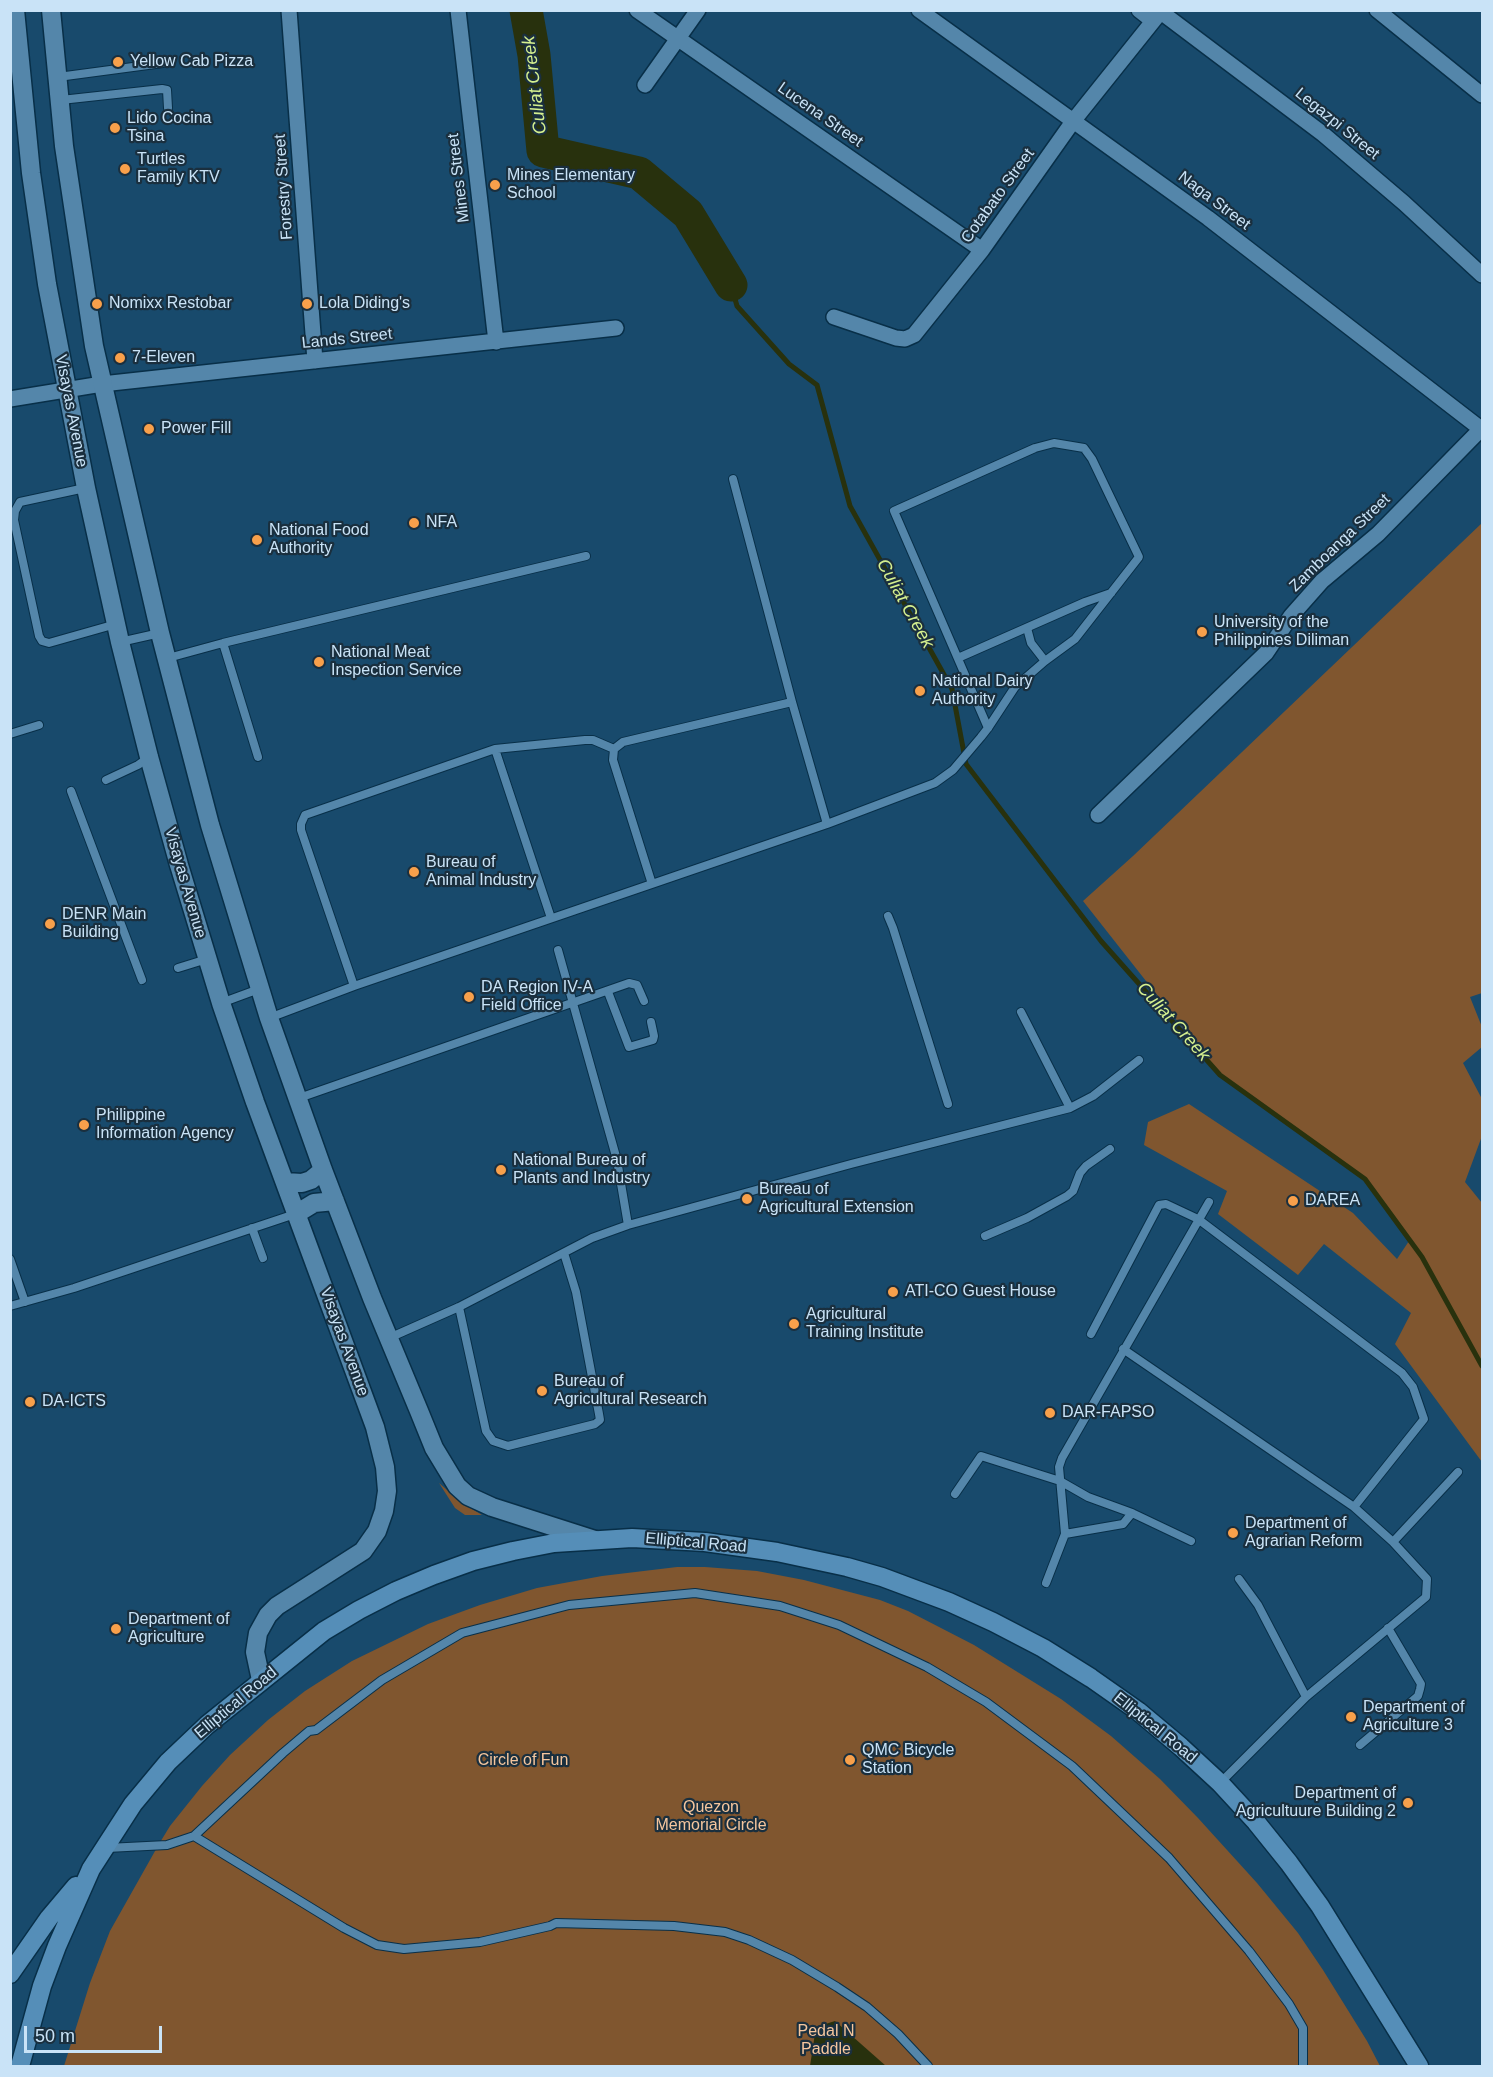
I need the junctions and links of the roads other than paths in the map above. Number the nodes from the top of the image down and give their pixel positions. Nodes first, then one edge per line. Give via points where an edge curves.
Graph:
1 (51, 10) edge
2 (289, 10) edge
3 (458, 10) edge
4 (637, 10) edge
5 (698, 10) edge
6 (919, 10) edge
7 (1139, 10) edge
8 (1377, 10) edge
9 (14, 12) edge
10 (1159, 14) edge
11 (679, 38) junction
12 (163, 63) dead end
13 (56, 77) junction
14 (645, 86) dead end
15 (1482, 95) edge
16 (59, 100) junction
17 (168, 108) dead end
18 (1074, 120) junction
19 (982, 250) junction
20 (1482, 275) edge
21 (834, 317) dead end
22 (616, 328) dead end
23 (496, 342) junction
24 (315, 361) junction
25 (102, 384) junction
26 (75, 390) junction
27 (10, 399) edge
28 (1482, 428) edge
29 (733, 479) dead end
30 (86, 488) junction
31 (586, 556) dead end
32 (1112, 593) junction
33 (116, 624) junction
34 (1027, 628) junction
35 (160, 633) junction
36 (120, 642) junction
37 (223, 643) junction
38 (958, 658) junction
39 (166, 659) junction
40 (1045, 661) junction
41 (792, 702) junction
42 (39, 725) dead end
43 (988, 728) junction
44 (10, 734) edge
45 (495, 749) junction
46 (614, 749) junction
47 (149, 757) junction
48 (258, 757) dead end
49 (106, 780) dead end
50 (71, 791) dead end
51 (1098, 815) dead end
52 (827, 824) junction
53 (652, 884) junction
54 (888, 916) dead end
55 (551, 918) junction
56 (558, 950) dead end
57 (207, 959) junction
58 (178, 968) dead end
59 (142, 980) dead end
60 (354, 986) junction
61 (260, 989) junction
62 (608, 992) junction
63 (644, 1001) dead end
64 (221, 1003) junction
65 (572, 1004) junction
66 (1021, 1012) dead end
67 (269, 1018) junction
68 (651, 1022) dead end
69 (1139, 1060) dead end
70 (297, 1098) junction
71 (948, 1104) dead end
72 (1070, 1108) junction
73 (1110, 1149) dead end
74 (323, 1170) junction
75 (285, 1182) junction
76 (335, 1201) junction
77 (1209, 1202) dead end
78 (297, 1214) junction
79 (1198, 1220) junction
80 (628, 1225) junction
81 (252, 1228) junction
82 (985, 1236) dead end
83 (564, 1253) junction
84 (263, 1258) dead end
85 (10, 1259) edge
86 (25, 1302) junction
87 (10, 1306) edge
88 (459, 1307) junction
89 (1091, 1334) dead end
90 (389, 1338) junction
91 (1123, 1349) junction
92 (1458, 1472) dead end
93 (1060, 1481) junction
94 (955, 1494) dead end
95 (1354, 1507) junction
96 (1132, 1513) junction
97 (1065, 1534) junction
98 (595, 1539) junction
99 (1191, 1541) dead end
100 (1393, 1542) junction
101 (1239, 1579) dead end
102 (1046, 1583) dead end
103 (1388, 1628) junction
104 (261, 1680) junction
105 (1306, 1697) junction
106 (1360, 1744) dead end
107 (1220, 1783) junction
108 (194, 1836) junction
109 (103, 1848) junction
110 (91, 1869) junction
111 (10, 1974) edge
112 (20, 2067) edge
113 (928, 2067) edge
114 (1303, 2067) edge
115 (1419, 2067) edge

1 - 13 main road
2 - 24 street, Forestry Street
3 - 23 street, Mines Street
4 - 11 street, Lucena Street
5 - 11 street
6 - 18 street, Naga Street
7 - 10 street, Legazpi Street
8 - 15 street
9 - 26 main road, Visayas Avenue via 36,219
10 - 18 street, Cotabato Street
10 - 20 street, Legazpi Street via 1323,134
11 - 14 street
11 - 19 street, Lucena Street
12 - 13 lane
13 - 16 main road
16 - 17 lane via 162,89 167,90
16 - 25 main road via 84,290
18 - 19 street, Cotabato Street
18 - 28 street, Naga Street
19 - 21 street, Cotabato Street via 914,335 896,338
22 - 23 street, Lands Street
23 - 24 street, Lands Street
24 - 25 street, Lands Street
25 - 26 street, Lands Street
25 - 35 main road
26 - 27 street, Lands Street
26 - 30 main road, Visayas Avenue
28 - 51 street, Zamboanga Street via 1378,534 1322,581 1291,616 1266,654
29 - 41 lane
30 - 33 main road, Visayas Avenue
30 - 33 lane via 20,502 15,511 36,624 42,641 49,643
31 - 37 lane
32 - 34 lane
32 - 38 lane via 1139,557 1092,459 1084,448 1070,445 1035,447 894,510
32 - 40 lane via 1075,639
33 - 36 main road, Visayas Avenue
34 - 38 lane
34 - 40 lane via 1030,643
35 - 36 lane
35 - 39 main road
36 - 47 main road, Visayas Avenue
37 - 39 lane
37 - 48 lane
38 - 43 lane
39 - 61 main road via 210,825
40 - 43 lane via 1015,687
41 - 46 lane via 623,742
41 - 52 lane
42 - 44 lane
43 - 52 lane via 953,770 935,783
45 - 46 lane via 593,740
45 - 55 lane
45 - 60 lane via 302,819 301,830
46 - 53 lane via 613,760
47 - 49 lane
47 - 57 main road, Visayas Avenue
50 - 59 lane
52 - 53 lane
53 - 55 lane
54 - 71 lane
55 - 60 lane
56 - 65 lane
57 - 58 lane
57 - 64 main road, Visayas Avenue
60 - 67 lane
61 - 64 lane
61 - 67 main road
62 - 63 lane via 634,983
62 - 65 lane
62 - 68 lane via 629,1047 653,1040
64 - 75 main road, Visayas Avenue
65 - 70 lane
65 - 80 lane via 617,1160
66 - 72 lane
67 - 70 main road
69 - 72 lane via 1093,1096
70 - 74 main road
72 - 80 lane
73 - 82 lane via 1086,1166 1067,1196
74 - 75 main road via 302,1183
74 - 76 main road
75 - 78 main road, Visayas Avenue
76 - 78 main road via 314,1203
76 - 90 main road
77 - 79 lane
78 - 81 lane
78 - 104 main road, Visayas Avenue via 375,1427 387,1491 377,1531 363,1551 268,1615 258,1633 255,1652
79 - 89 lane via 1166,1204 1159,1205
79 - 91 lane
79 - 95 lane via 1402,1373 1413,1387 1424,1419
80 - 83 lane
81 - 84 lane
81 - 86 lane
83 - 88 lane
83 - 88 lane via 576,1292 599,1414 600,1420 595,1424 508,1446 493,1441 486,1431
85 - 86 lane
86 - 87 lane
88 - 90 lane
90 - 98 main road via 434,1448 457,1486 492,1507
91 - 93 lane via 1062,1458
91 - 95 lane
92 - 100 lane
93 - 94 lane via 981,1456
93 - 96 lane via 1088,1497
93 - 97 lane
95 - 100 lane
96 - 97 lane via 1123,1524
96 - 99 lane
97 - 102 lane
98 - 104 main road, Elliptical Road via 513,1551 434,1575 324,1631
98 - 107 main road, Elliptical Road via 681,1540 777,1552 847,1567 941,1599 1013,1632 1091,1678 1146,1718
100 - 103 lane via 1425,1575 1428,1589 1424,1599
101 - 105 lane via 1258,1605
103 - 105 lane
103 - 106 lane via 1421,1684 1420,1689 1418,1696
104 - 109 main road, Elliptical Road via 168,1762 133,1803
105 - 107 lane
107 - 115 main road, Elliptical Road via 1283,1855 1320,1906
108 - 109 lane via 167,1845
108 - 113 lane via 377,1945 404,1949 480,1942 556,1923 664,1925 725,1932 792,1960 837,1987 898,2034
108 - 114 lane via 309,1731 316,1730 382,1680 462,1633 569,1605 695,1593 780,1606 839,1626 927,1667 986,1702 1072,1766 1169,1858 1250,1951 1303,2028
109 - 110 main road, Elliptical Road
110 - 111 main road via 49,1918
110 - 112 main road, Elliptical Road via 42,1986

